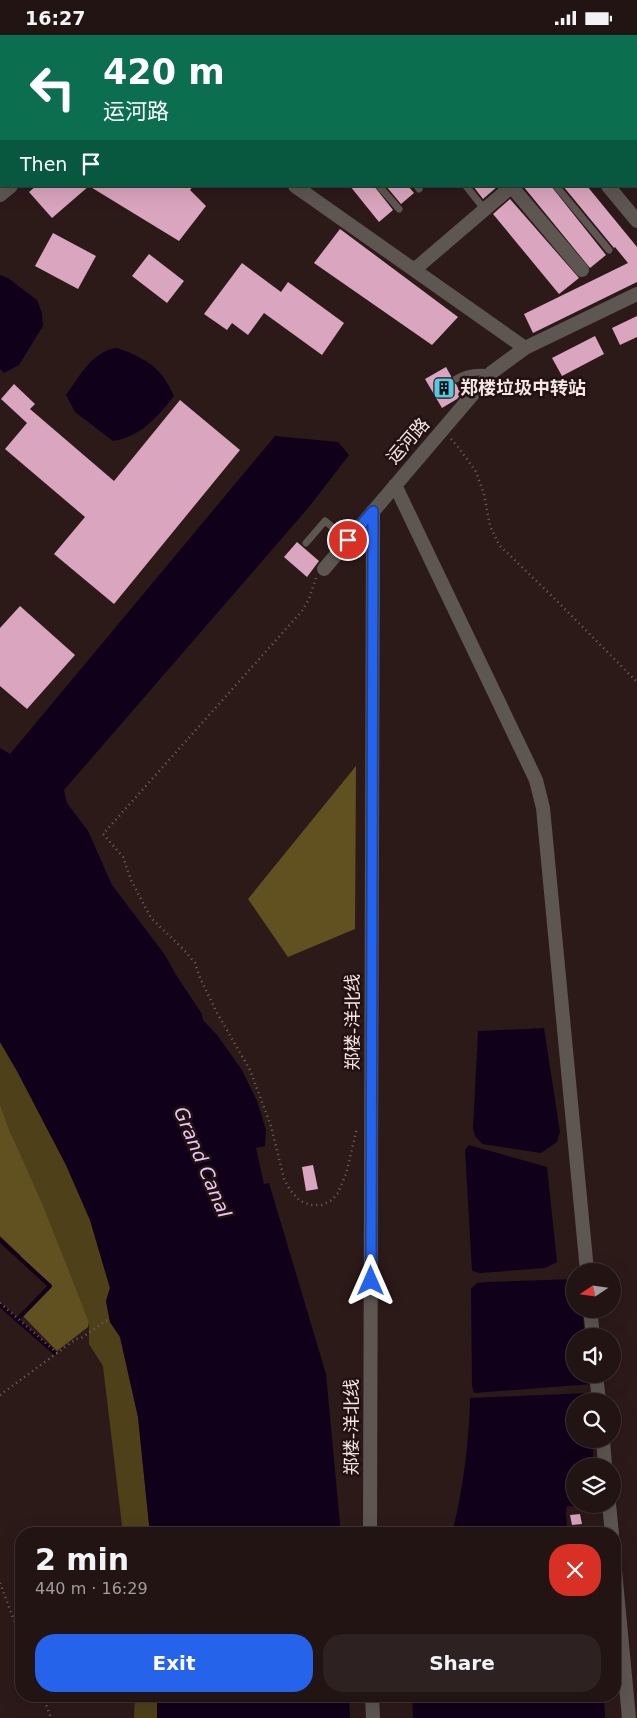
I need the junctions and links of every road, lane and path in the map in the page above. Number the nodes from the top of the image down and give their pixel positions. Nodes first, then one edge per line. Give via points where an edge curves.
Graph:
1 (10, 187) edge
2 (296, 187) edge
3 (380, 187) edge
4 (467, 187) edge
5 (511, 187) edge
6 (513, 187) edge
7 (557, 187) edge
8 (609, 187) edge
9 (0, 195) edge
10 (399, 209) dead end
11 (485, 210) junction
12 (637, 221) edge
13 (609, 250) dead end
14 (414, 270) junction
15 (582, 270) dead end
16 (637, 294) edge
17 (525, 348) junction
18 (491, 373) junction
19 (456, 379) dead end
20 (442, 429) junction
21 (395, 485) junction
22 (373, 511) junction
23 (348, 540) junction
24 (306, 543) dead end
25 (324, 569) joint
26 (637, 682) edge
27 (358, 1125) dead end
28 (586, 1263) edge
29 (0, 1303) edge
30 (107, 1320) dead end
31 (57, 1353) junction
32 (0, 1395) edge
33 (610, 1513) edge
34 (370, 1527) edge
35 (611, 1527) edge
36 (0, 1583) edge
37 (15, 1623) edge
38 (621, 1639) edge
39 (45, 1702) edge
40 (372, 1702) edge
41 (51, 1718) edge
42 (373, 1718) edge
43 (628, 1718) edge

1 - 9 street
2 - 14 street
3 - 10 lane
4 - 11 lane
5 - 11 street
6 - 15 street
7 - 13 lane
8 - 12 street
11 - 14 street
14 - 17 street
16 - 17 street, 运河路
17 - 18 street, 运河路
18 - 19 lane via 473,372
18 - 20 street, 运河路
20 - 21 street, 运河路
20 - 26 path via 476,472 490,526 499,545
21 - 22 street, 运河路
21 - 28 street via 536,781 541,799
22 - 23 street, 运河路
22 - 34 street, 郑楼-洋北线
23 - 24 lane via 325,521
23 - 25 street, 运河路
25 - 27 path via 314,581 302,611 103,834 123,857 151,918 195,963 216,1011 250,1069 271,1126 284,1179 300,1201 322,1205 338,1193
29 - 31 path
30 - 31 path
31 - 32 path
33 - 35 street
36 - 37 path
38 - 43 street
39 - 41 path
40 - 42 street

